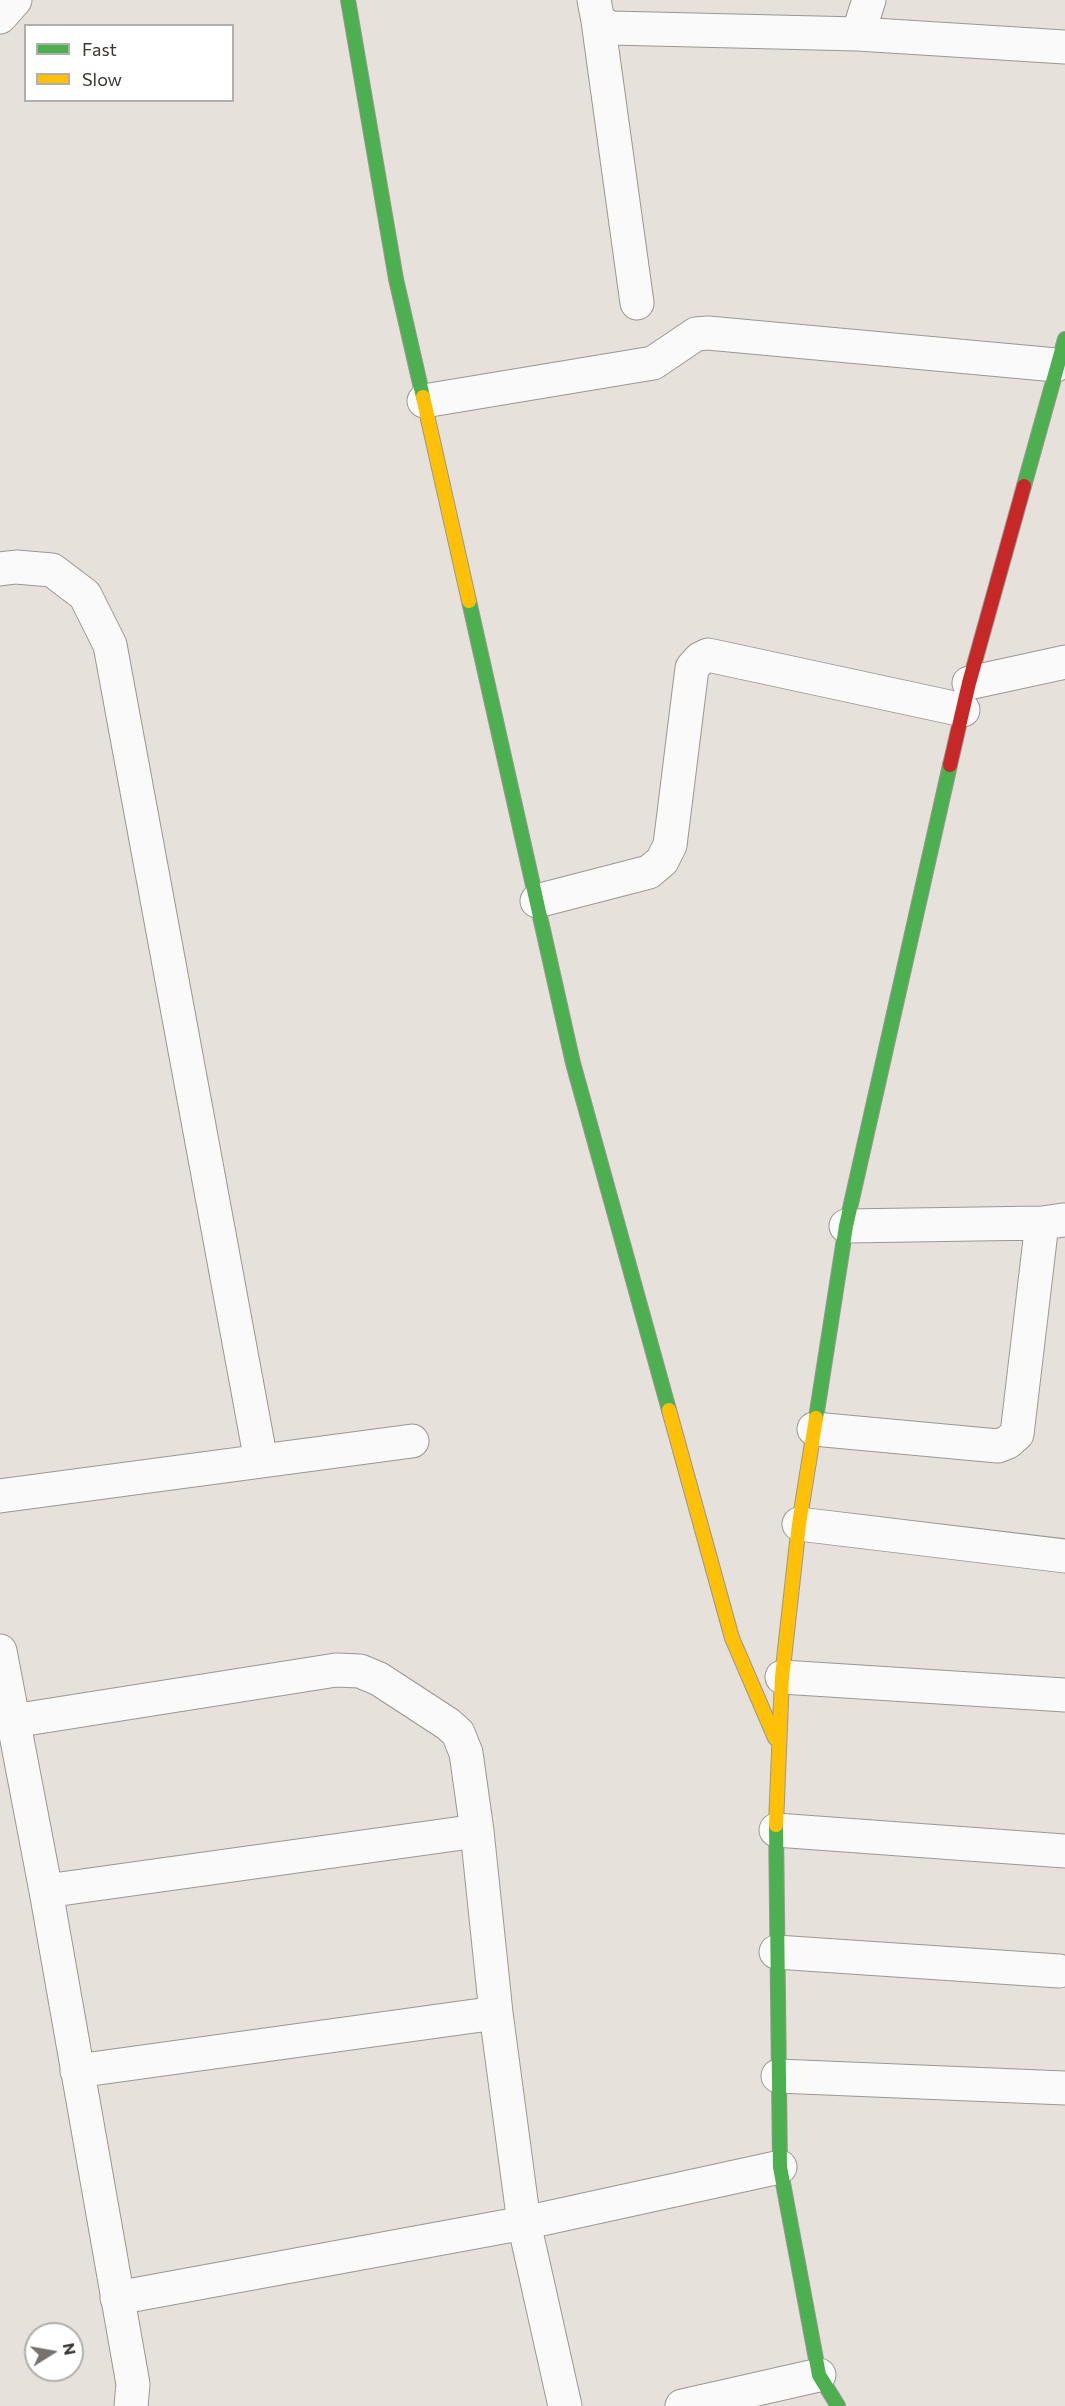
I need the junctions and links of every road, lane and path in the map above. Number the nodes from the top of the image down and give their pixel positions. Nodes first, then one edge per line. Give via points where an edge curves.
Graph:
1 (15, 0) edge
2 (348, 0) edge
3 (869, 0) edge
4 (596, 10) edge
5 (0, 17) edge
6 (858, 34) junction
7 (1065, 47) edge
8 (637, 303) dead end
9 (1060, 352) edge
10 (424, 401) junction
11 (0, 569) edge
12 (1065, 662) edge
13 (966, 697) junction
14 (537, 901) junction
15 (1054, 1222) edge
16 (846, 1226) junction
17 (814, 1429) junction
18 (412, 1441) dead end
19 (261, 1461) junction
20 (0, 1496) edge
21 (799, 1524) junction
22 (1065, 1556) edge
23 (0, 1651) edge
24 (782, 1677) junction
25 (1065, 1695) edge
26 (14, 1722) junction
27 (779, 1748) junction
28 (776, 1830) junction
29 (477, 1831) junction
30 (1065, 1851) edge
31 (46, 1891) junction
32 (777, 1952) junction
33 (1059, 1971) dead end
34 (496, 2013) junction
35 (76, 2071) junction
36 (778, 2076) junction
37 (1065, 2088) edge
38 (780, 2167) junction
39 (524, 2223) junction
40 (117, 2298) junction
41 (819, 2375) junction
42 (131, 2406) edge
43 (565, 2406) edge
44 (682, 2406) edge
45 (838, 2406) edge

1 - 5 street
2 - 10 street via 396,279
3 - 6 street
4 - 6 street via 611,28
4 - 8 street
6 - 7 street
9 - 10 street via 708,333 696,334 653,363
9 - 13 street
10 - 14 street
11 - 19 street via 52,570 85,595 110,645
12 - 13 street
13 - 14 street via 708,656 700,659 692,668 670,845 662,861 648,872
13 - 16 street
14 - 27 street via 573,1063 732,1638
15 - 16 street
15 - 17 street via 1017,1434 1008,1442 998,1446
16 - 17 street
17 - 21 street
18 - 19 street
19 - 20 street
21 - 22 street
21 - 24 street
23 - 26 street
24 - 25 street
24 - 27 street
26 - 29 street via 336,1670 360,1671 458,1733 466,1753
26 - 31 street
27 - 28 street
28 - 30 street
28 - 32 street
29 - 31 street
29 - 34 street
31 - 35 street
32 - 33 street
32 - 36 street
34 - 35 street
34 - 39 street
35 - 40 street
36 - 37 street
36 - 38 street
38 - 39 street
38 - 41 street
39 - 40 street
39 - 43 street
40 - 42 street via 133,2384
41 - 44 street
41 - 45 street

